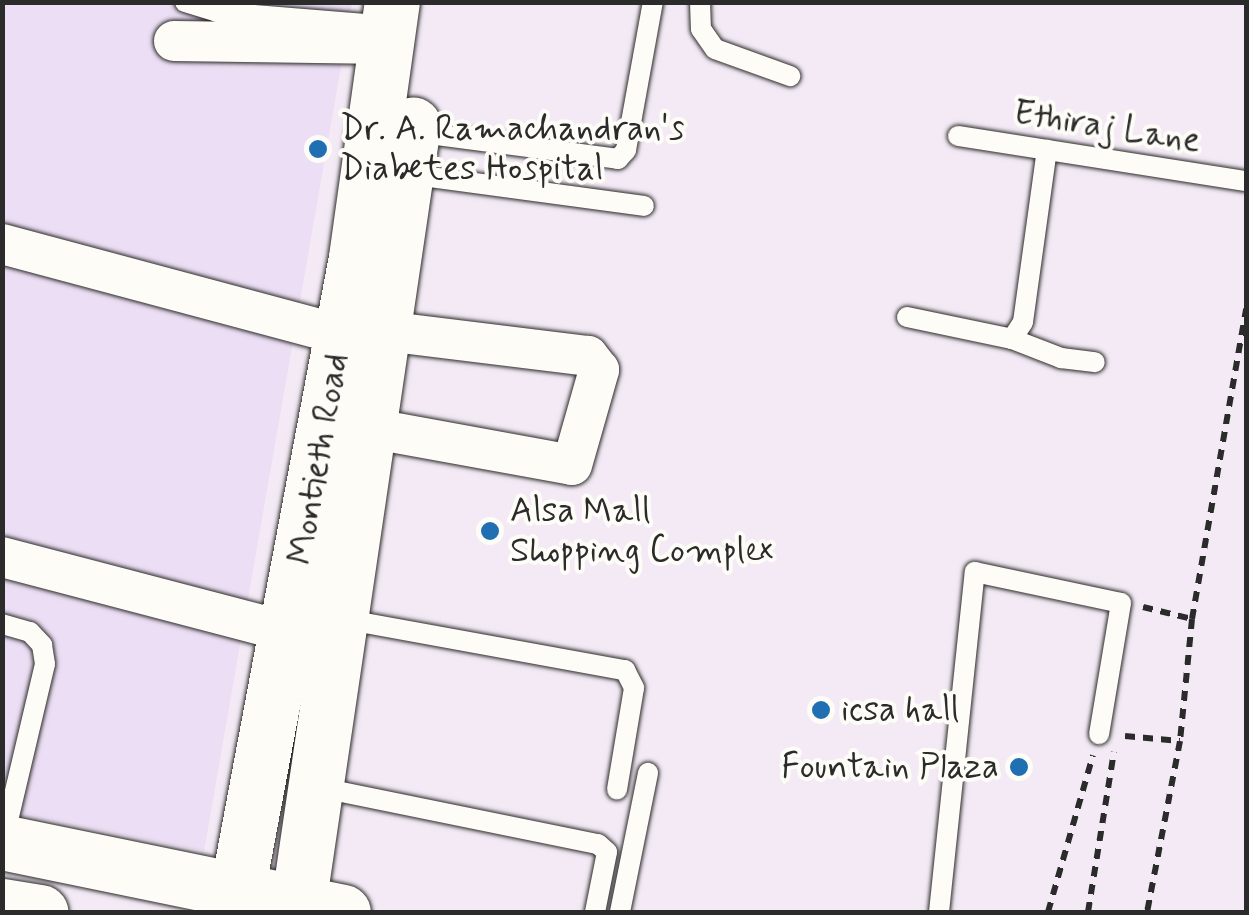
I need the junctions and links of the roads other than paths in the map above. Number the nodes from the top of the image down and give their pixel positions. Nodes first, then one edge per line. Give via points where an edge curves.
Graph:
1 (653, 2) edge
2 (700, 2) edge
3 (399, 19) edge
4 (179, 22) edge
5 (790, 76) dead end
6 (958, 136) dead end
7 (1046, 150) junction
8 (410, 153) junction
9 (1246, 181) edge
10 (644, 206) dead end
11 (2, 244) edge
12 (906, 317) dead end
13 (1012, 339) junction
14 (361, 344) junction
15 (1095, 362) dead end
16 (370, 428) junction
17 (2, 557) edge
18 (340, 618) junction
19 (2, 624) edge
20 (287, 632) junction
21 (1108, 735) road end
22 (648, 774) dead end
23 (315, 787) junction
24 (617, 790) dead end
25 (3, 842) edge
26 (2, 880) edge
27 (235, 902) edge
28 (2, 906) edge
29 (313, 910) edge
30 (41, 912) edge
31 (186, 912) edge
32 (595, 912) edge
33 (620, 912) edge
34 (939, 912) edge

1 - 8 lane via 626,150 618,159
2 - 5 lane via 701,29 714,49
3 - 4 street
3 - 8 main road
3 - 14 main road, Montieth Road
6 - 7 lane, Ethiraj Lane
7 - 9 lane, Ethiraj Lane
7 - 13 lane via 1023,322
8 - 10 lane
8 - 14 main road
11 - 14 street
12 - 13 lane
13 - 15 lane via 1061,358
14 - 16 main road
14 - 16 street via 588,356 599,370 572,465
14 - 20 main road, Montieth Road
16 - 18 main road
17 - 20 street
18 - 23 main road
18 - 24 lane via 625,670 634,688
19 - 25 lane via 30,632 42,645 45,664 16,810
20 - 27 main road, Montieth Road
21 - 34 lane via 1121,603 974,572
22 - 33 lane
23 - 29 main road
23 - 32 lane via 598,844 607,852
25 - 27 main road
26 - 31 main road
27 - 29 main road
28 - 30 main road

